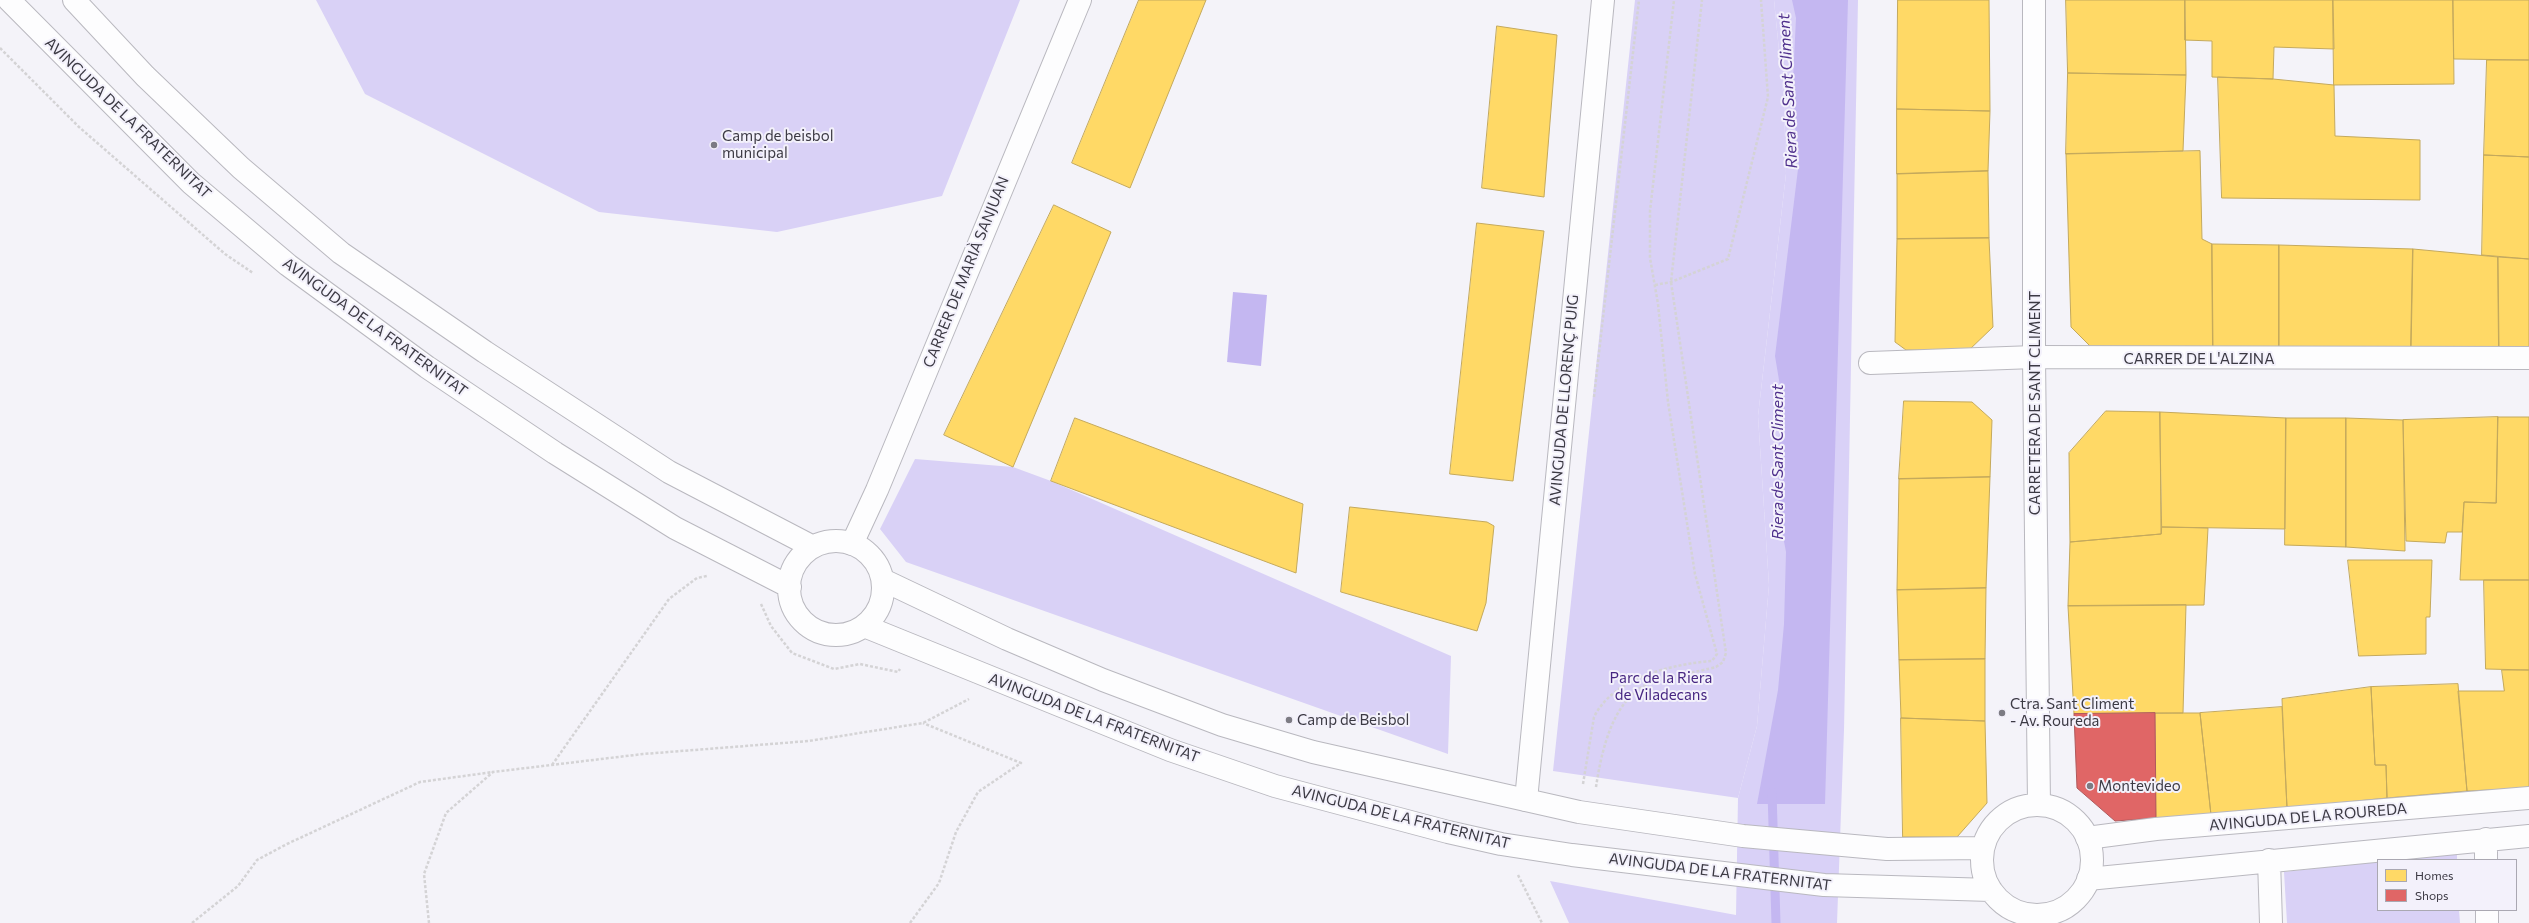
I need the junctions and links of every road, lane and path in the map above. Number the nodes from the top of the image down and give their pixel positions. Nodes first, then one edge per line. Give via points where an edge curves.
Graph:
1 (10, 0) edge
2 (74, 0) edge
3 (1080, 0) edge
4 (1603, 0) edge
5 (1639, 0) edge
6 (1674, 0) edge
7 (1702, 0) edge
8 (1762, 0) edge
9 (2034, 0) edge
10 (1670, 282) junction
11 (1655, 285) junction
12 (2034, 357) junction
13 (2529, 358) edge
14 (1870, 363) dead end
15 (1594, 402) dead end
16 (852, 544) junction
17 (813, 547) junction
18 (712, 575) dead end
19 (883, 580) junction
20 (790, 587) junction
21 (760, 601) dead end
22 (864, 626) junction
23 (898, 672) dead end
24 (970, 698) dead end
25 (923, 723) junction
26 (551, 765) junction
27 (493, 772) junction
28 (1577, 784) dead end
29 (1584, 784) junction
30 (1597, 786) junction
31 (1596, 790) dead end
32 (2529, 798) edge
33 (1526, 800) junction
34 (2039, 805) junction
35 (2529, 836) edge
36 (2087, 838) junction
37 (1501, 844) junction
38 (1983, 848) junction
39 (2486, 850) edge
40 (2269, 860) junction
41 (2088, 879) junction
42 (1991, 890) junction
43 (2487, 911) edge
44 (2039, 919) edge
45 (192, 923) edge
46 (429, 923) edge
47 (910, 923) edge
48 (1542, 923) edge
49 (2271, 923) edge
50 (2487, 923) edge

1 - 20 street, AVINGUDA DE LA FRATERNITAT via 192,183 288,265 427,367 555,454 675,528
2 - 17 street via 145,76 241,168 342,254 485,352 669,472
3 - 16 street, CARRER DE MARIÀ SANJUAN
4 - 33 street, AVINGUDA DE LLORENÇ PUIG
5 - 15 path
6 - 11 path via 1650,211 1650,258
7 - 10 path
8 - 10 path via 1768,97 1728,259
9 - 12 street, CARRETERA DE SANT CLIMENT
10 - 11 path
10 - 30 path via 1726,653 1723,662 1716,667 1642,686 1616,716 1608,731
11 - 29 path via 1668,402 1695,574 1717,654 1712,661 1658,670 1631,682 1599,707 1594,717
12 - 13 street, CARRER DE L'ALZINA
12 - 14 street, CARRER DE L'ALZINA
12 - 34 street, CARRETERA DE SANT CLIMENT
16 - 17 street via 836,541
16 - 19 street via 872,558
17 - 20 street via 796,564
18 - 26 path via 697,578 669,599
19 - 22 street via 880,606
19 - 33 street via 1007,639 1103,680 1222,725 1313,752
20 - 22 street via 795,609 803,621 815,629 829,634 844,634
21 - 23 path via 771,626 792,653 834,669 860,664
22 - 37 street, AVINGUDA DE LA FRATERNITAT via 1170,750 1276,786
24 - 25 path
25 - 26 path via 809,740 643,754
25 - 47 path via 1022,763 978,792 956,832 939,883
26 - 27 path
27 - 45 path via 420,782 287,844 257,860 238,886
27 - 46 path via 446,813 424,874
28 - 29 path
29 - 30 path
30 - 31 path
32 - 36 street, AVINGUDA DE LA ROUREDA via 2156,829
33 - 38 street via 1579,812 1743,836 1828,845 1887,849
34 - 36 street via 2054,808 2068,815 2079,825
34 - 38 street via 2024,806 2003,816 1988,834
35 - 39 street
36 - 41 street via 2091,862
37 - 42 street, AVINGUDA DE LA FRATERNITAT via 1824,885
37 - 48 path
38 - 42 street via 1983,870
39 - 40 street
40 - 41 street
40 - 49 street
41 - 44 street via 2080,893 2068,904
42 - 44 street via 2012,908
43 - 50 street

